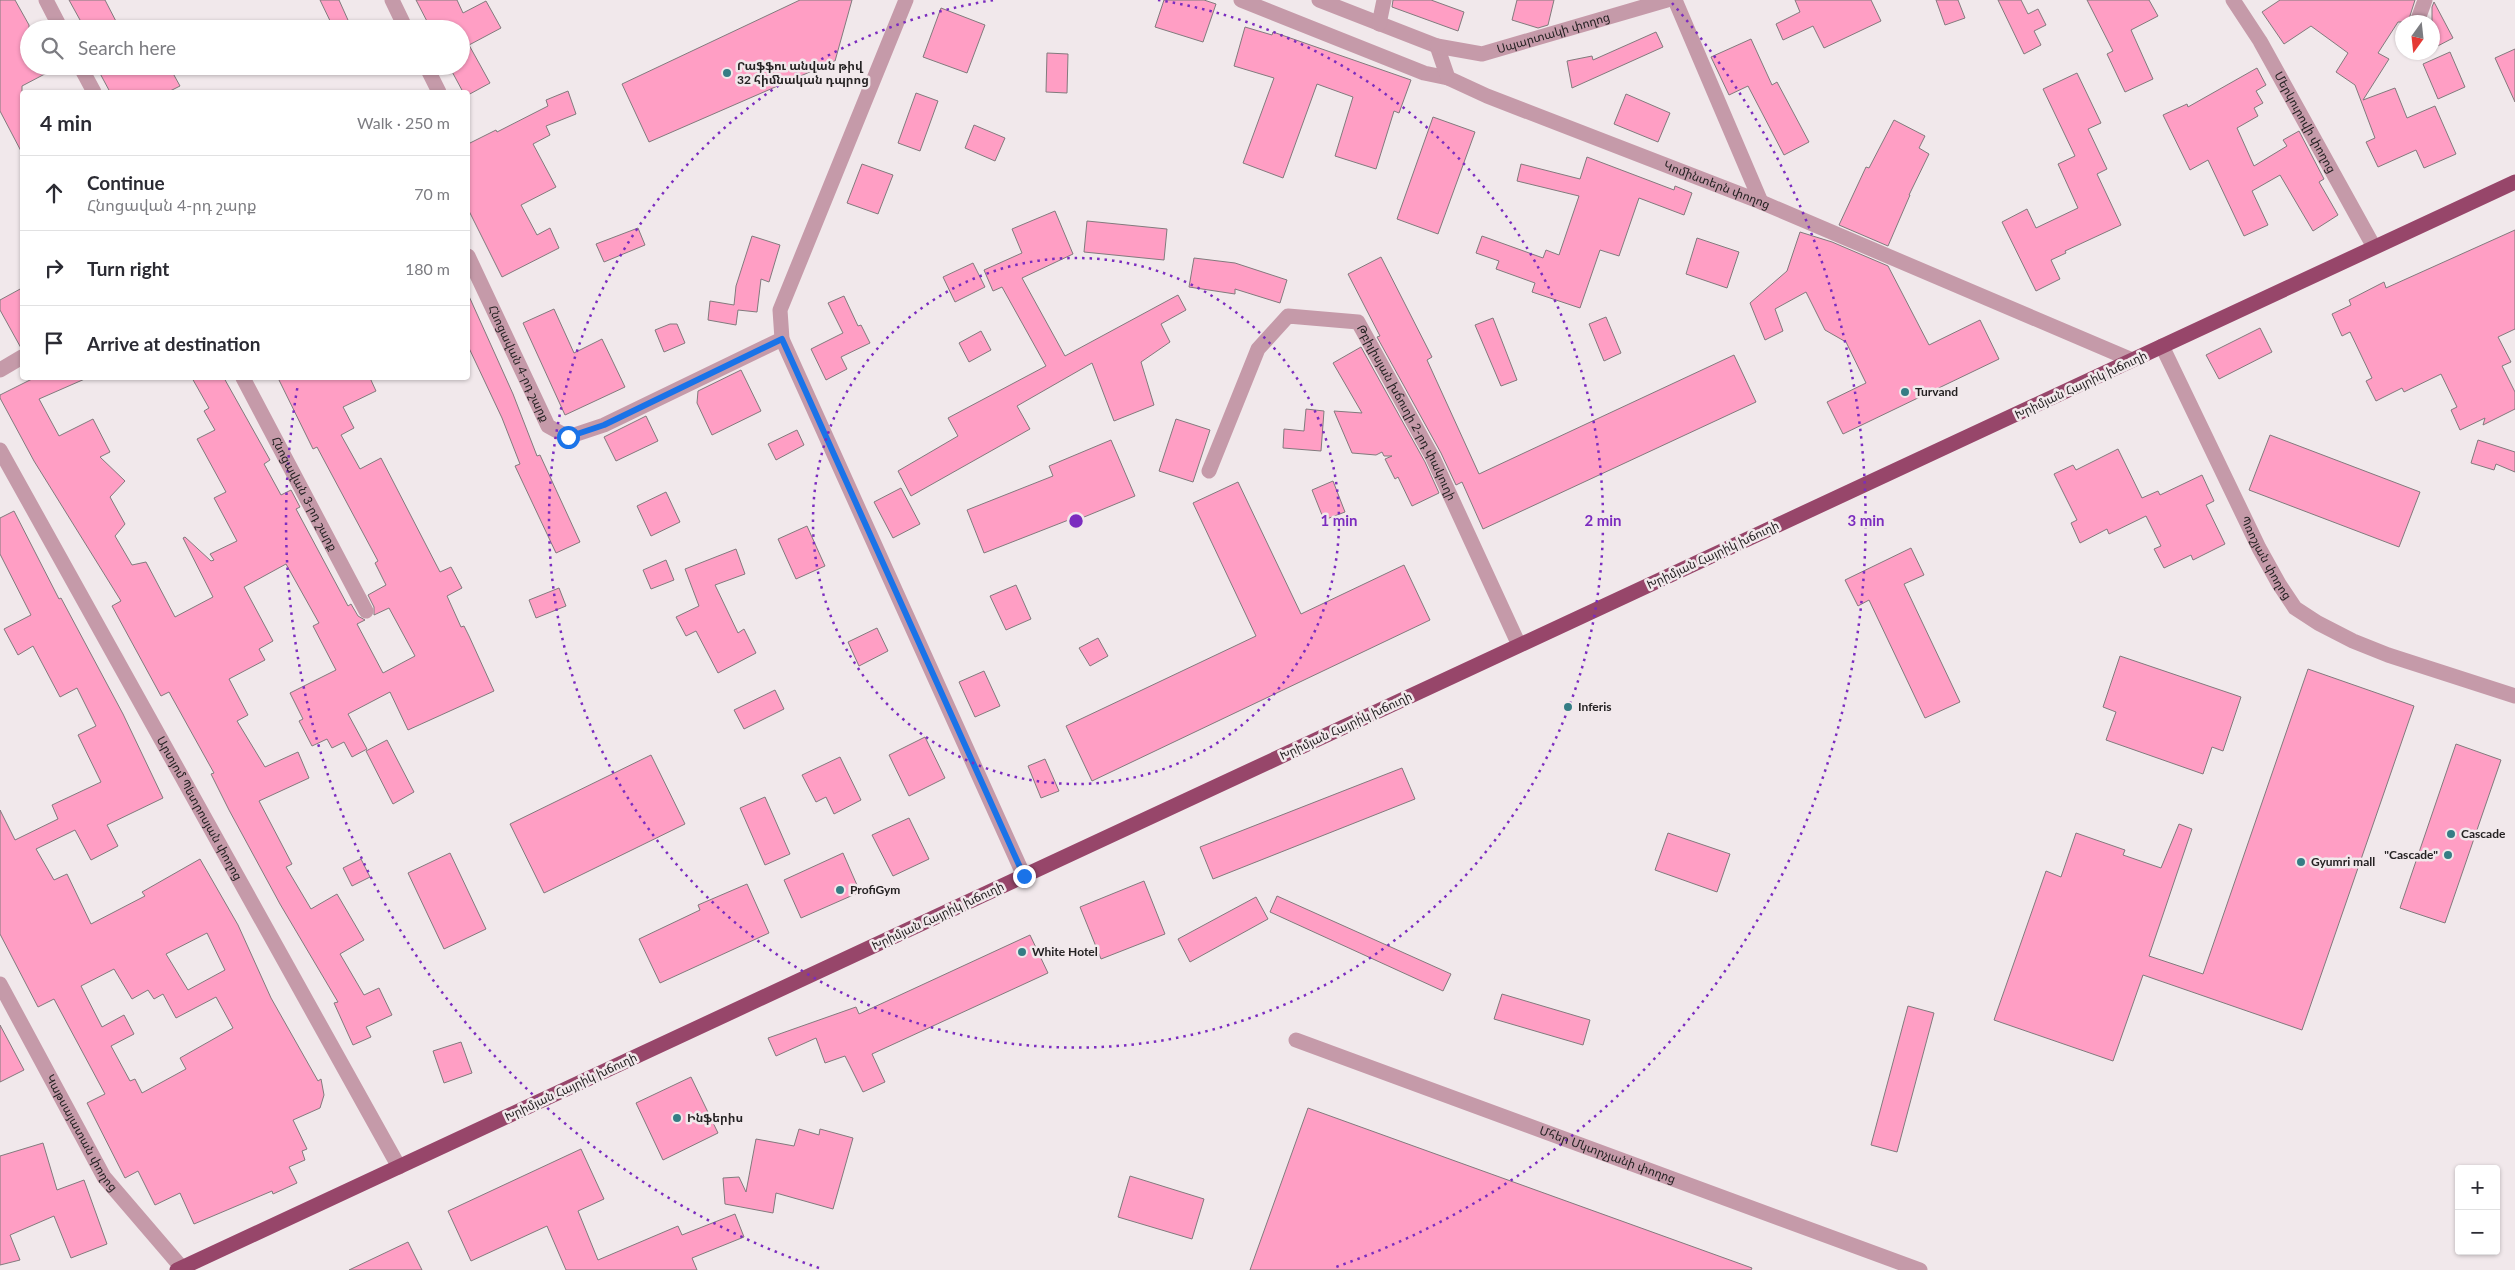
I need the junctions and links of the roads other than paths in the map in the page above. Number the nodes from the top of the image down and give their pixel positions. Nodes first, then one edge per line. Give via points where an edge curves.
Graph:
1 (46, 0) edge
2 (392, 0) edge
3 (906, 0) edge
4 (1240, 0) edge
5 (1319, 0) edge
6 (1384, 0) edge
7 (1667, 0) edge
8 (1675, 0) edge
9 (2233, 0) edge
10 (2425, 0) edge
11 (2420, 15) edge
12 (56, 20) edge
13 (402, 20) edge
14 (1379, 24) junction
15 (1437, 46) junction
16 (85, 75) edge
17 (430, 75) edge
18 (1448, 78) junction
19 (93, 90) edge
20 (438, 90) edge
21 (2515, 182) edge
22 (1761, 202) junction
23 (2374, 247) junction
24 (470, 260) edge
25 (782, 339) junction
26 (2162, 346) junction
27 (20, 358) edge
28 (2132, 360) junction
29 (0, 370) edge
30 (244, 380) edge
31 (0, 450) edge
32 (1210, 471) dead end
33 (366, 611) dead end
34 (1519, 645) junction
35 (2515, 696) edge
36 (1024, 876) junction
37 (0, 984) edge
38 (1296, 1040) dead end
39 (399, 1167) junction
40 (179, 1269) edge
41 (1920, 1270) edge

1 - 12 street
2 - 13 street
3 - 25 street via 780,310
4 - 18 street, Կոմինտերն փողոց via 1424,73
5 - 14 street
6 - 14 street
7 - 15 street, Սպարտակի փողոց via 1482,54
8 - 22 street
9 - 23 street, Մերկուրովի փողոց via 2260,41
10 - 11 street
14 - 15 street
15 - 18 street
16 - 19 street
17 - 20 street
18 - 22 street, Կոմինտերն փողոց
21 - 23 highway, Խրիմյան Հայրիկ խճուղի
22 - 28 street, Կոմինտերն փողոց
23 - 26 highway, Խրիմյան Հայրիկ խճուղի
24 - 25 street, Հնոցավան 4-րդ շարք via 548,426 568,437 604,425
25 - 36 street
26 - 28 highway, Խրիմյան Հայրիկ խճուղի
26 - 35 street, Պռոշյան փողոց via 2259,548 2295,608 2362,644
27 - 29 street
28 - 34 highway, Խրիմյան Հայրիկ խճուղի
30 - 33 street, Հնոցավան 3-րդ շարք
31 - 39 street, Արտյոմ Պետրոսյան փողոց
32 - 34 street, Թբիլիսյան խճուղի 2-րդ փակուղի via 1258,349 1288,316 1358,322 1433,458
34 - 36 highway, Խրիմյան Հայրիկ խճուղի
36 - 39 highway, Խրիմյան Հայրիկ խճուղի
37 - 40 street, Կաթսայատան փողոց via 104,1177
38 - 41 street, Մհեր Մկտրչյանի փողոց
39 - 40 highway, Խրիմյան Հայրիկ խճուղի

